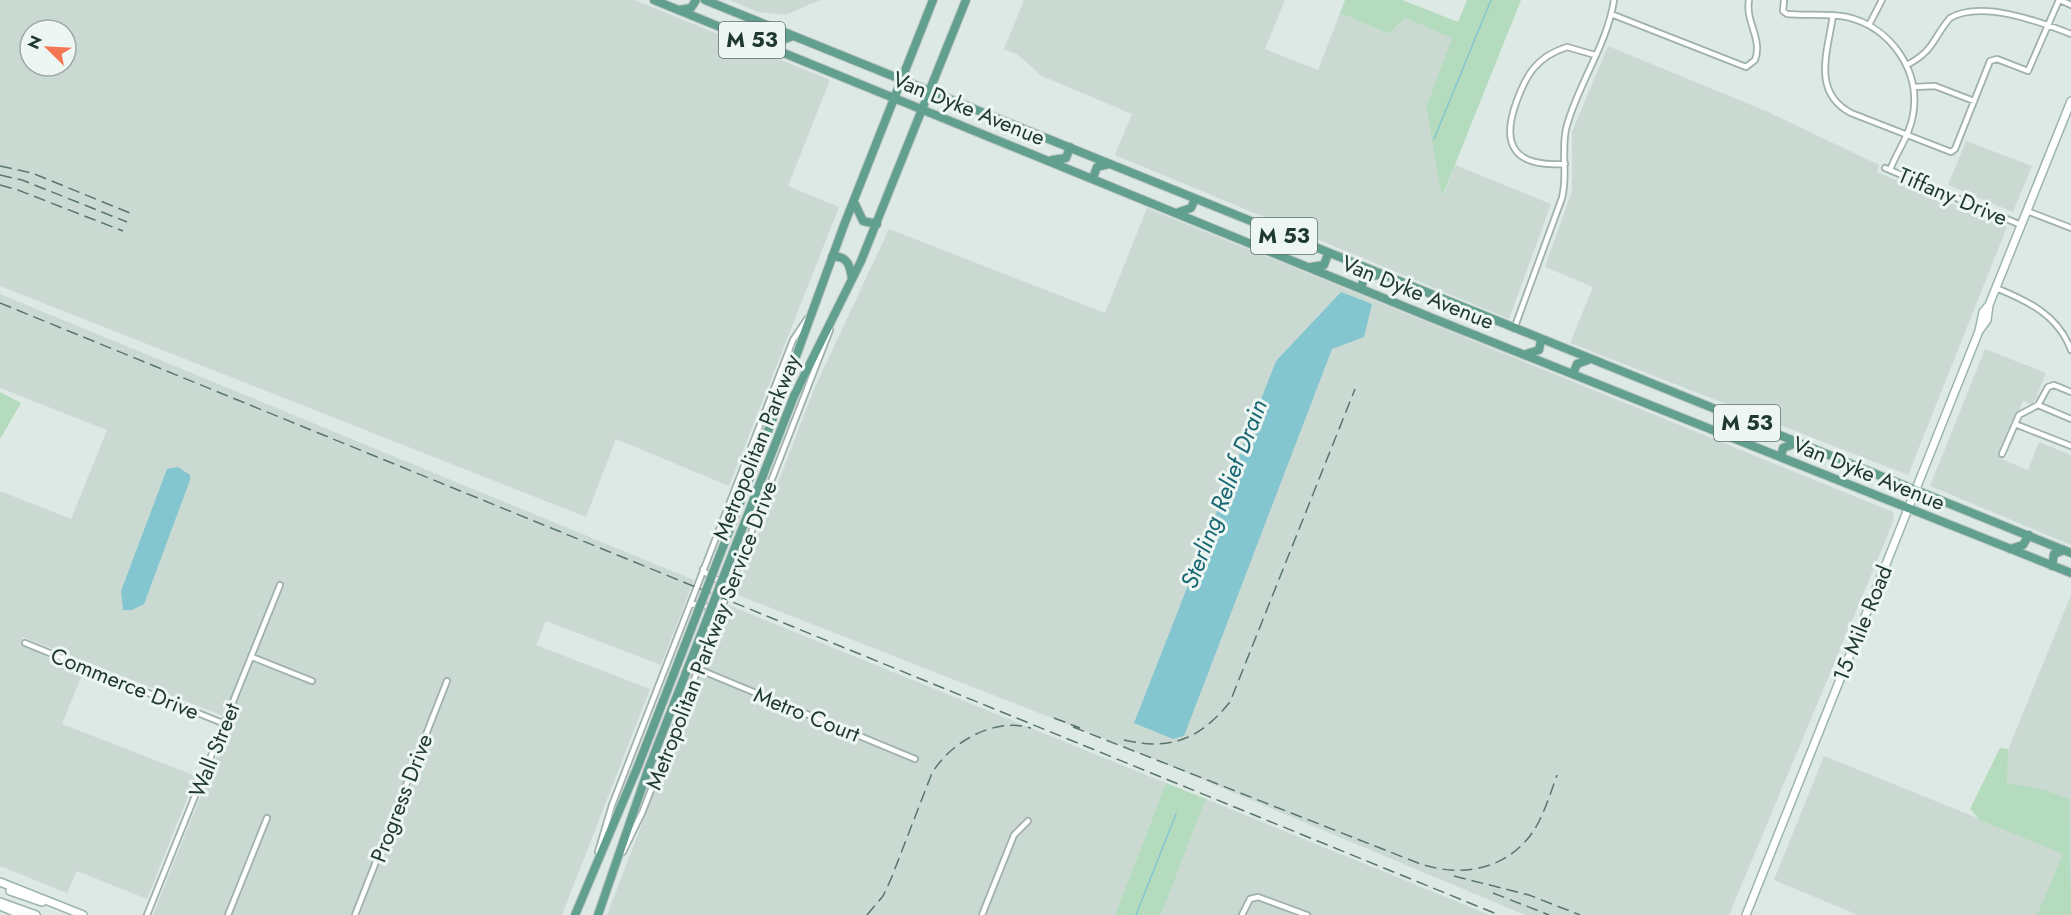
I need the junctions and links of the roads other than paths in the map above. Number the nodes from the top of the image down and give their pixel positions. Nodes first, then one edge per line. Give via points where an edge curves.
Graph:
1 (654, 0) edge
2 (696, 0) edge
3 (705, 0) edge
4 (933, 0) edge
5 (965, 0) edge
6 (1614, 0) edge
7 (1749, 0) edge
8 (1784, 0) edge
9 (1882, 0) edge
10 (2059, 0) edge
11 (1970, 5) dead end
12 (2071, 5) edge
13 (2001, 6) dead end
14 (678, 10) junction
15 (1611, 14) junction
16 (1833, 15) junction
17 (1869, 25) junction
18 (2048, 25) junction
19 (2071, 34) edge
20 (795, 36) junction
21 (778, 50) junction
22 (1595, 55) junction
23 (1907, 65) junction
24 (901, 79) junction
25 (1914, 87) junction
26 (930, 91) junction
27 (894, 97) junction
28 (1974, 101) junction
29 (2071, 101) edge
30 (923, 109) junction
31 (1907, 135) junction
32 (1070, 147) junction
33 (1048, 160) junction
34 (1111, 164) junction
35 (1565, 164) junction
36 (1093, 178) junction
37 (1195, 199) junction
38 (854, 201) junction
39 (1174, 211) junction
40 (2027, 211) junction
41 (877, 224) junction
42 (2021, 225) junction
43 (2071, 228) edge
44 (1328, 254) junction
45 (832, 257) junction
46 (1309, 267) junction
47 (1378, 274) junction
48 (852, 279) junction
49 (1361, 288) junction
50 (1996, 288) junction
51 (841, 300) junction
52 (812, 312) junction
53 (1514, 329) junction
54 (1541, 340) junction
55 (2070, 343) edge
56 (2071, 350) edge
57 (1525, 354) junction
58 (1589, 359) junction
59 (1573, 374) junction
60 (2071, 392) edge
61 (2038, 405) junction
62 (2071, 419) edge
63 (2015, 423) junction
64 (1754, 426) junction
65 (1739, 440) junction
66 (1798, 443) junction
67 (2071, 446) edge
68 (2002, 454) dead end
69 (1781, 457) junction
70 (1915, 489) junction
71 (1907, 507) junction
72 (2029, 535) junction
73 (2010, 549) junction
74 (2068, 552) edge
75 (2052, 566) junction
76 (704, 568) junction
77 (2071, 573) edge
78 (732, 581) junction
79 (280, 585) dead end
80 (689, 606) junction
81 (718, 617) junction
82 (25, 643) dead end
83 (252, 657) junction
84 (698, 669) junction
85 (312, 681) dead end
86 (447, 681) dead end
87 (225, 724) junction
88 (915, 759) dead end
89 (267, 818) dead end
90 (1028, 821) dead end
91 (595, 866) junction
92 (615, 868) junction
93 (0, 882) edge
94 (0, 886) edge
95 (53, 903) junction
96 (0, 904) edge
97 (75, 913) edge
98 (22, 915) edge
99 (36, 915) edge
100 (83, 915) edge
101 (147, 915) edge
102 (228, 915) edge
103 (355, 915) edge
104 (575, 915) edge
105 (598, 915) edge
106 (982, 915) edge
107 (1242, 915) edge
108 (1307, 915) edge
109 (1746, 915) edge

1 - 14 main road, Van Dyke Avenue / M 53
2 - 14 main road via 691,8
3 - 20 main road, Van Dyke Avenue / M 53
4 - 24 main road, Metropolitan Parkway
5 - 26 main road, Metropolitan Parkway
6 - 15 street
7 - 15 street via 1748,16 1758,48 1751,65 1737,65
8 - 16 street via 1784,13
9 - 17 street
10 - 12 street
10 - 18 street
11 - 23 street via 1952,16 1926,53
13 - 18 street
14 - 21 main road, Van Dyke Avenue / M 53
15 - 22 street
16 - 17 street
16 - 31 street via 1824,73 1827,89 1841,108
17 - 23 street via 1894,45
18 - 19 street
18 - 28 street via 2030,70 1992,59
20 - 21 main road via 782,40
20 - 24 main road, Van Dyke Avenue / M 53
21 - 27 main road, Van Dyke Avenue / M 53
22 - 35 street via 1566,130
22 - 35 street via 1567,47 1537,64 1525,78 1510,120 1510,140 1522,156 1541,163
23 - 25 street
24 - 26 main road, Van Dyke Avenue / M 53
24 - 27 main road, Metropolitan Parkway
25 - 28 street via 1935,86
25 - 31 street
26 - 30 main road, Metropolitan Parkway
26 - 32 main road, Van Dyke Avenue / M 53
27 - 30 main road, Van Dyke Avenue / M 53
27 - 38 main road, Metropolitan Parkway
28 - 31 street via 1952,152
29 - 40 main road, 15 Mile Road
30 - 33 main road, Van Dyke Avenue / M 53
30 - 41 main road, Metropolitan Parkway
31 - 42 street, Tiffany Drive via 1887,169
32 - 33 main road via 1066,158
32 - 34 main road, Van Dyke Avenue / M 53
33 - 36 main road, Van Dyke Avenue / M 53
34 - 36 main road via 1097,167
34 - 37 main road, Van Dyke Avenue / M 53
35 - 53 street via 1562,198
36 - 39 main road, Van Dyke Avenue / M 53
37 - 39 main road via 1188,210
37 - 44 main road, Van Dyke Avenue / M 53
38 - 41 main road via 862,221
38 - 45 main road, Metropolitan Parkway
39 - 46 main road, Van Dyke Avenue / M 53
40 - 42 main road, 15 Mile Road
40 - 43 street
41 - 48 main road, Metropolitan Parkway
42 - 50 main road, 15 Mile Road
44 - 46 main road via 1324,265
44 - 47 main road, Van Dyke Avenue / M 53
45 - 48 main road via 847,261
45 - 52 main road, Metropolitan Parkway
46 - 49 main road, Van Dyke Avenue / M 53
47 - 49 main road via 1364,278
47 - 53 main road, Van Dyke Avenue / M 53
48 - 51 main road, Metropolitan Parkway
49 - 57 main road, Van Dyke Avenue / M 53
50 - 55 street via 2039,308
50 - 70 main road, 15 Mile Road via 1983,312 1979,331
51 - 78 street, Metropolitan Parkway Service Drive
51 - 92 main road, Metropolitan Parkway, bridge via 794,396 648,770
52 - 76 street, Metropolitan Parkway Service Drive via 792,340
52 - 91 main road, Metropolitan Parkway, bridge via 638,766
53 - 54 main road, Van Dyke Avenue / M 53
54 - 57 main road via 1539,350
54 - 58 main road, Van Dyke Avenue / M 53
55 - 56 street
57 - 59 main road, Van Dyke Avenue / M 53
58 - 59 main road via 1577,364
58 - 64 main road, Van Dyke Avenue / M 53
59 - 65 main road, Van Dyke Avenue / M 53
60 - 61 street via 2051,385
61 - 62 street
61 - 63 street via 2022,413
63 - 67 street
63 - 68 street
64 - 65 main road via 1750,437
64 - 66 main road, Van Dyke Avenue / M 53
65 - 69 main road, Van Dyke Avenue / M 53
66 - 69 main road via 1786,445
66 - 70 main road, Van Dyke Avenue / M 53
69 - 71 main road, Van Dyke Avenue / M 53
70 - 71 main road, 15 Mile Road
70 - 72 main road, Van Dyke Avenue / M 53
71 - 73 main road, Van Dyke Avenue / M 53
71 - 109 main road, 15 Mile Road
72 - 73 main road via 2023,545
72 - 74 main road, Van Dyke Avenue / M 53
73 - 75 main road, Van Dyke Avenue / M 53
74 - 75 main road via 2054,554
75 - 77 main road, Van Dyke Avenue / M 53
76 - 78 street via 708,575
76 - 80 street, Metropolitan Parkway Service Drive
78 - 81 street, Metropolitan Parkway Service Drive
79 - 83 street, Wall Street
80 - 81 street via 698,604 714,610
80 - 91 street, Metropolitan Parkway Service Drive via 612,805
81 - 84 street, Metropolitan Parkway Service Drive
82 - 87 street, Commerce Drive
83 - 85 street
83 - 87 street, Wall Street
84 - 88 street, Metro Court
84 - 92 street, Metropolitan Parkway Service Drive via 642,813
86 - 103 street, Progress Drive
87 - 101 street, Wall Street
89 - 102 street
90 - 106 street via 1014,835
91 - 104 main road, Metropolitan Parkway
92 - 105 main road, Metropolitan Parkway
93 - 95 main road
94 - 95 main road via 34,901
95 - 97 main road
96 - 98 main road
96 - 99 main road
97 - 100 main road
107 - 108 street via 1251,898 1263,897

